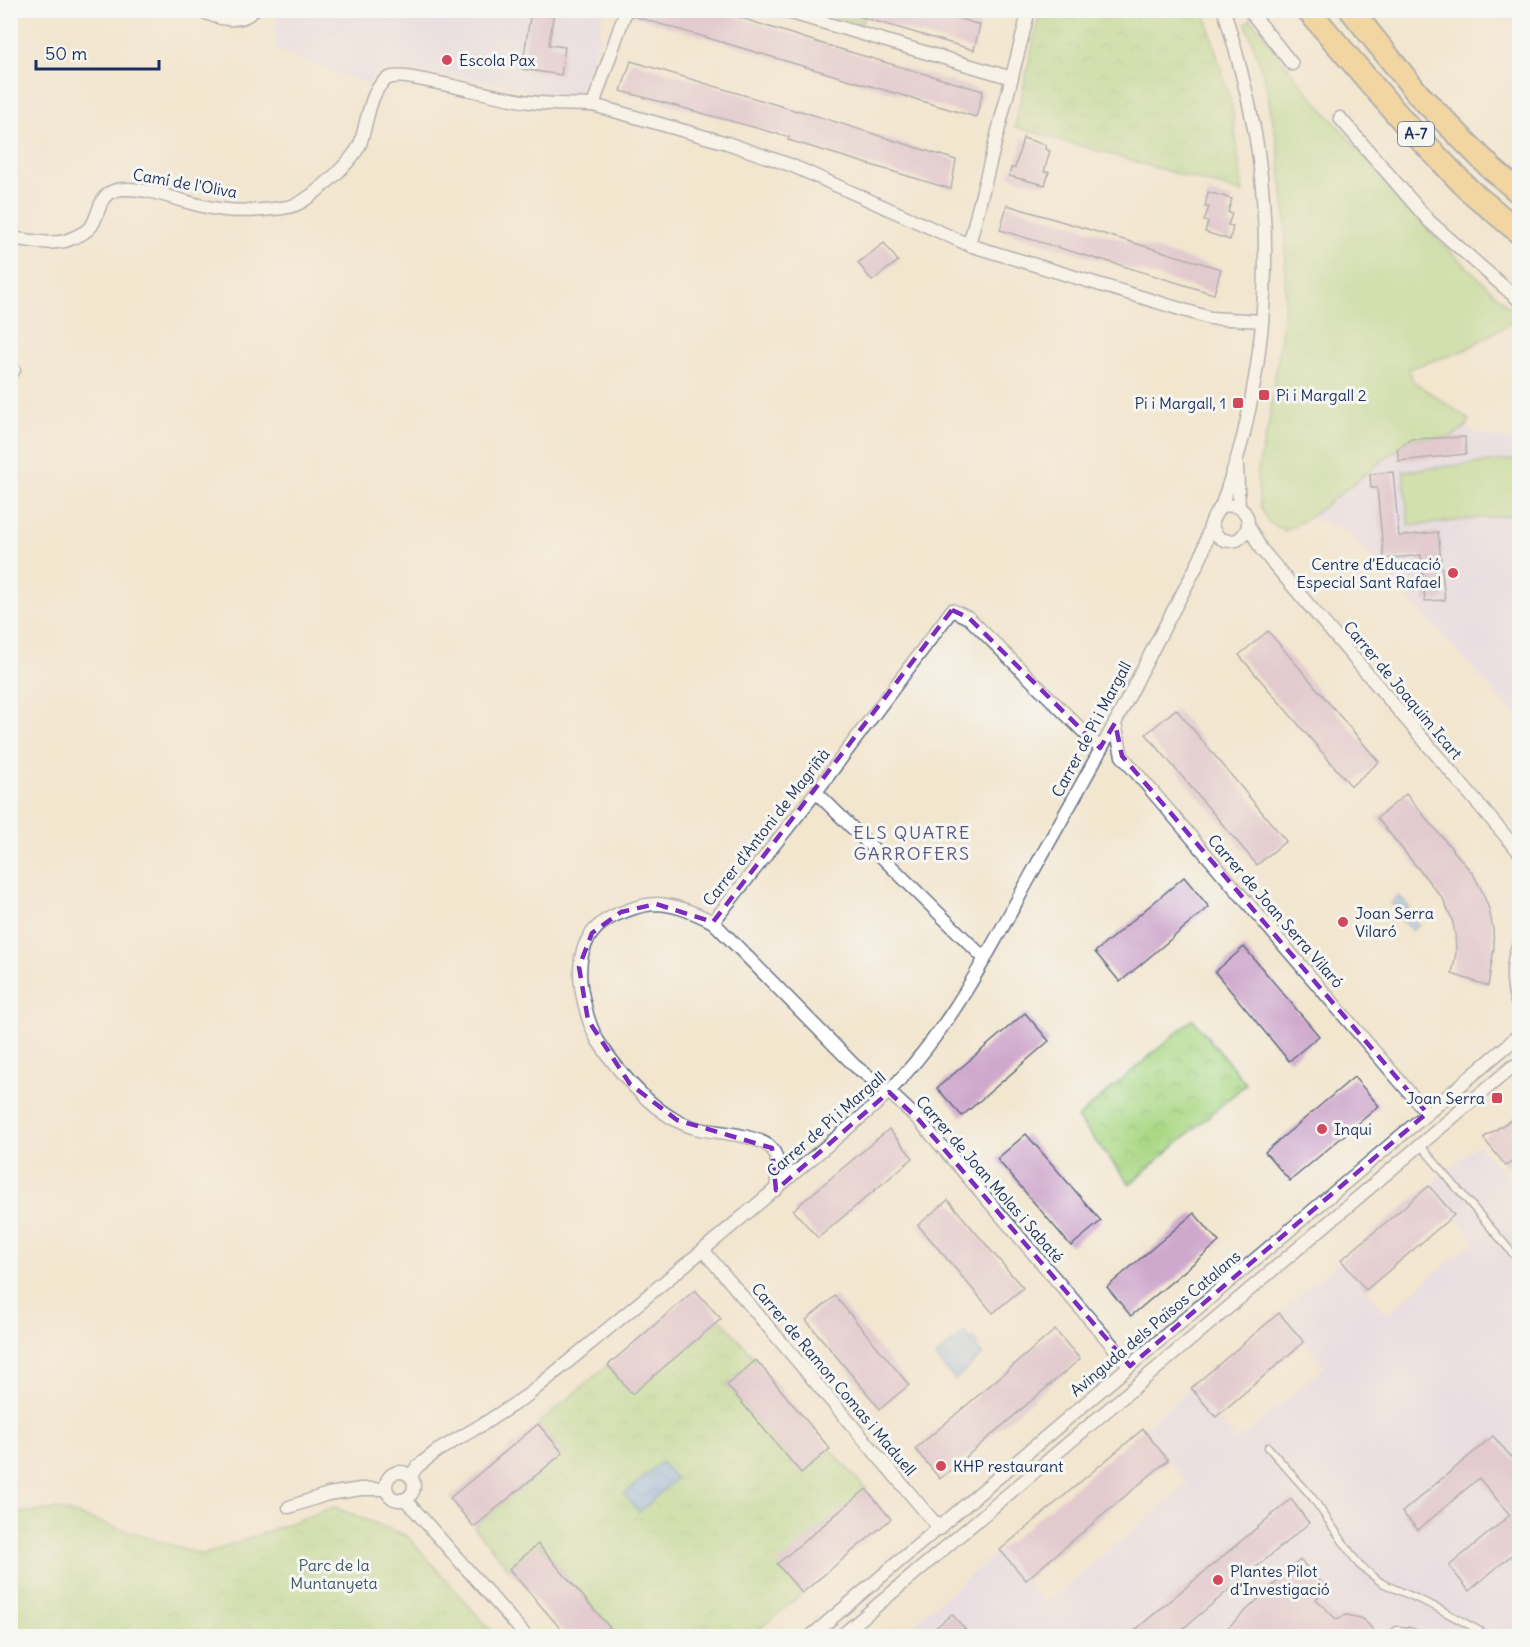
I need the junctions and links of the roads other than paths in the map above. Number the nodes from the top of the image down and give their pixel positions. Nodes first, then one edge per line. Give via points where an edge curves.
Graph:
1 (199, 10) edge
2 (254, 10) edge
3 (626, 10) edge
4 (781, 10) edge
5 (1029, 10) edge
6 (1224, 10) edge
7 (1249, 10) edge
8 (1308, 10) edge
9 (1351, 10) edge
10 (1292, 64) dead end
11 (1012, 78) junction
12 (594, 105) junction
13 (1340, 118) dead end
14 (1520, 193) edge
15 (1520, 233) edge
16 (10, 238) edge
17 (969, 244) junction
18 (1520, 301) edge
19 (1262, 321) junction
20 (1237, 458) junction
21 (1221, 507) junction
22 (1239, 507) junction
23 (1212, 524) junction
24 (1248, 525) junction
25 (1224, 540) junction
26 (1237, 540) junction
27 (1261, 549) junction
28 (1201, 556) junction
29 (1115, 723) junction
30 (1100, 748) junction
31 (816, 792) junction
32 (1520, 853) edge
33 (713, 922) junction
34 (1520, 942) edge
35 (985, 959) junction
36 (1520, 1010) edge
37 (1520, 1033) edge
38 (1520, 1063) edge
39 (889, 1092) junction
40 (1427, 1113) junction
41 (1420, 1146) junction
42 (776, 1190) junction
43 (703, 1250) junction
44 (1520, 1262) edge
45 (1130, 1366) junction
46 (1268, 1447) dead end
47 (411, 1475) junction
48 (386, 1488) junction
49 (405, 1499) junction
50 (289, 1507) dead end
51 (940, 1528) junction
52 (526, 1636) edge
53 (811, 1636) edge
54 (842, 1636) edge
55 (1390, 1636) edge
56 (1422, 1636) edge
57 (1489, 1636) edge

1 - 2 street via 232,20
3 - 12 street
4 - 11 street
5 - 11 street
6 - 19 street, Carrer de Pi i Margall via 1241,68 1258,153 1265,243
7 - 10 street
8 - 15 highway, A-7 via 1469,190
9 - 14 highway, A-7 via 1419,95
11 - 17 street
12 - 16 street, Camí de l'Oliva via 530,102 391,77 376,91 359,144 347,164 302,202 289,208 219,209 148,191 115,190 99,204 92,226 80,234 64,241
12 - 17 street via 793,166
13 - 18 street via 1429,221
17 - 19 street via 1210,318
19 - 20 street, Carrer de Pi i Margall via 1252,396
20 - 21 street, Carrer de Pi i Margall
20 - 22 street, Carrer de Pi i Margall
21 - 22 street
21 - 23 street, Carrer de Pi i Margall
22 - 24 street, Carrer de Pi i Margall via 1248,518
23 - 25 street
23 - 28 street, Carrer de Pi i Margall
24 - 26 street
24 - 27 street, Carrer de Joaquim Icart
25 - 26 street
25 - 28 street, Carrer de Pi i Margall
26 - 27 street, Carrer de Joaquim Icart
27 - 32 street, Carrer de Joaquim Icart
28 - 29 street, Carrer de Pi i Margall
29 - 30 street, Carrer de Pi i Margall
29 - 40 street, Carrer de Joan Serra Vilaró via 1122,756
30 - 31 street, Carrer d'Antoni de Magriñà via 969,618 952,610
30 - 35 street, Carrer de Pi i Margall
31 - 33 street, Carrer d'Antoni de Magriñà
31 - 35 street
33 - 39 street, Carrer de Joan Molas i Sabaté via 855,1066
33 - 42 street, Carrer d'Antoni de Magriñà via 693,912 656,904 621,912 605,920 582,950 580,987 597,1039 630,1084 677,1120 696,1128 757,1140 772,1148 776,1158
34 - 36 street via 1513,966 1513,987
35 - 39 street, Carrer de Pi i Margall via 945,1025
37 - 40 street, Avinguda dels Països Catalans
38 - 41 street
39 - 42 street, Carrer de Pi i Margall
39 - 45 street, Carrer de Joan Molas i Sabaté via 919,1120
40 - 45 street, Avinguda dels Països Catalans
41 - 44 lane
41 - 54 street
42 - 43 street, Carrer de Pi i Margall
43 - 47 street, Carrer de Pi i Margall via 528,1395 437,1451
43 - 51 street, Carrer de Ramon Comas i Maduell
45 - 51 street, Avinguda dels Països Catalans
46 - 57 lane via 1312,1497 1359,1564 1382,1583
47 - 48 street via 402,1471 392,1473
47 - 49 street via 414,1488
48 - 49 street via 393,1499
48 - 50 street via 328,1494
49 - 52 street
51 - 53 street, Avinguda dels Països Catalans
55 - 56 lane via 1397,1630

